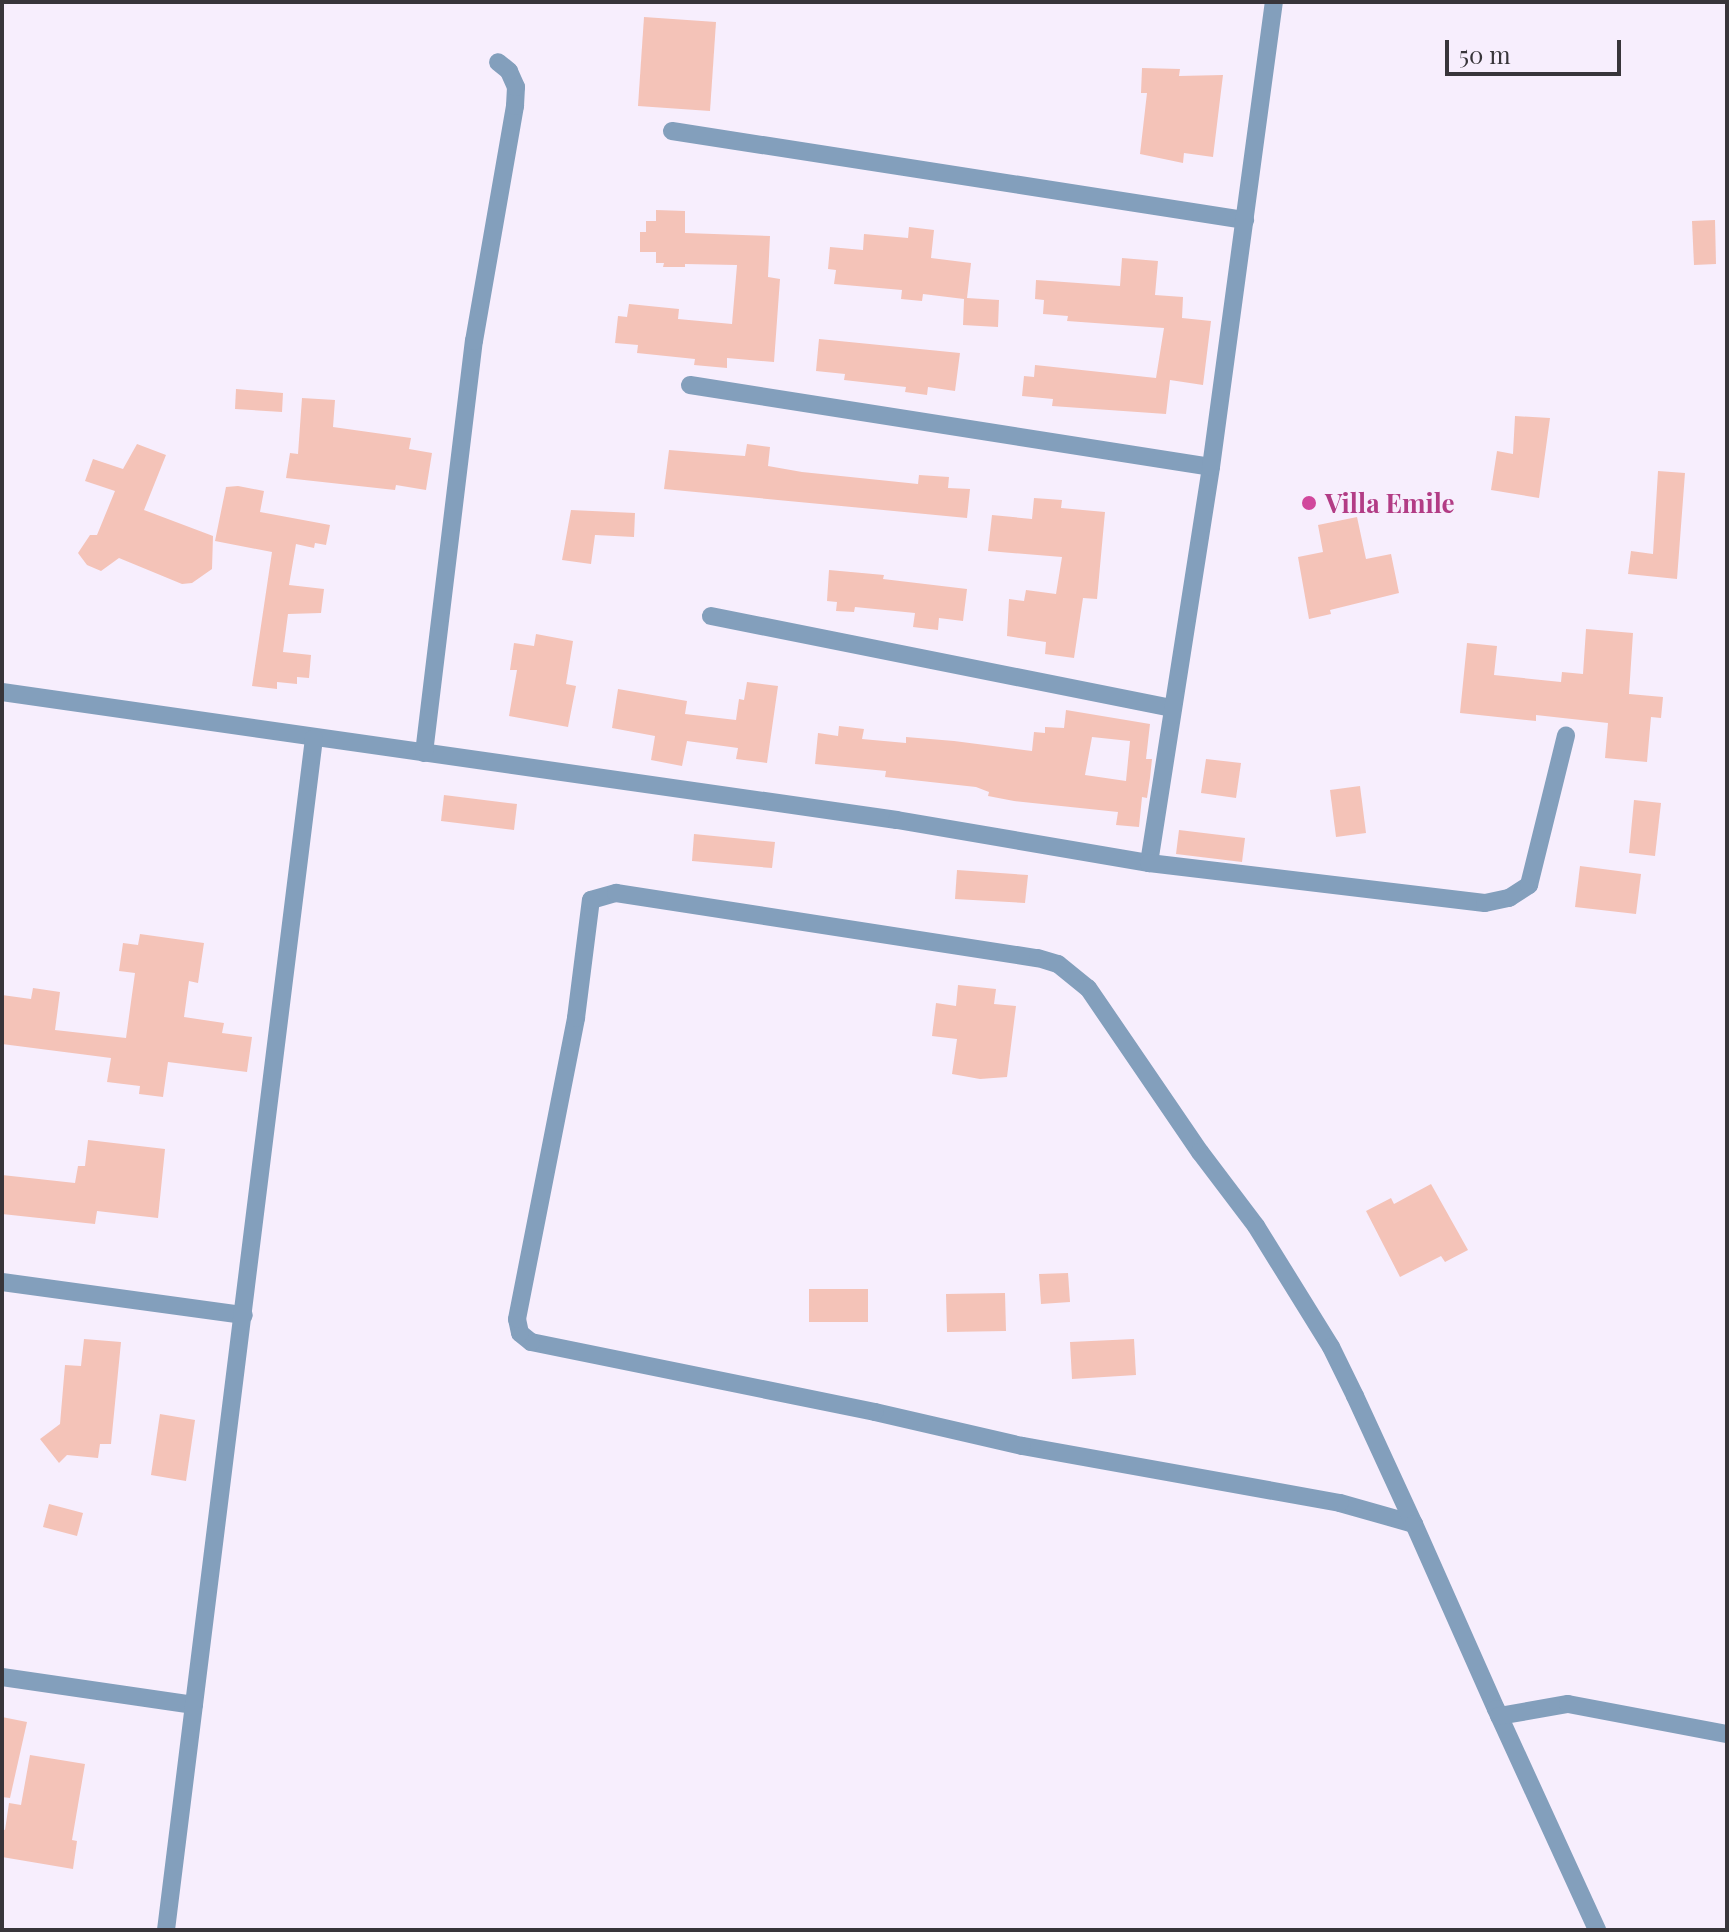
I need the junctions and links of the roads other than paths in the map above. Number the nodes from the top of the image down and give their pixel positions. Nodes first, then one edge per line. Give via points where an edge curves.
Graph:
1 (1274, 2) edge
2 (498, 62) dead end
3 (672, 131) dead end
4 (1245, 220) junction
5 (690, 385) dead end
6 (1211, 467) junction
7 (711, 616) dead end
8 (2, 692) edge
9 (1173, 708) junction
10 (1566, 736) dead end
11 (314, 738) junction
12 (424, 753) junction
13 (1149, 863) junction
14 (2, 1282) edge
15 (244, 1315) junction
16 (1414, 1524) junction
17 (2, 1677) edge
18 (194, 1705) junction
19 (1499, 1716) junction
20 (1727, 1734) edge
21 (166, 1930) edge
22 (1597, 1930) edge

1 - 4 street
2 - 12 street via 516,87 515,106 474,341
3 - 4 street
4 - 6 street
5 - 6 street
6 - 9 street
7 - 9 street
8 - 11 street
9 - 13 street
10 - 13 street via 1529,885 1509,898 1485,903
11 - 12 street
11 - 15 street
12 - 13 street via 897,820
14 - 15 street
15 - 18 street
16 - 16 street via 1326,1500 1022,1446 531,1342 520,1333 517,1319 576,1018 591,900 616,893 1038,958 1075,974 1256,1226 1323,1334
16 - 19 street
17 - 18 street
18 - 21 street
19 - 20 street via 1568,1704
19 - 22 street

